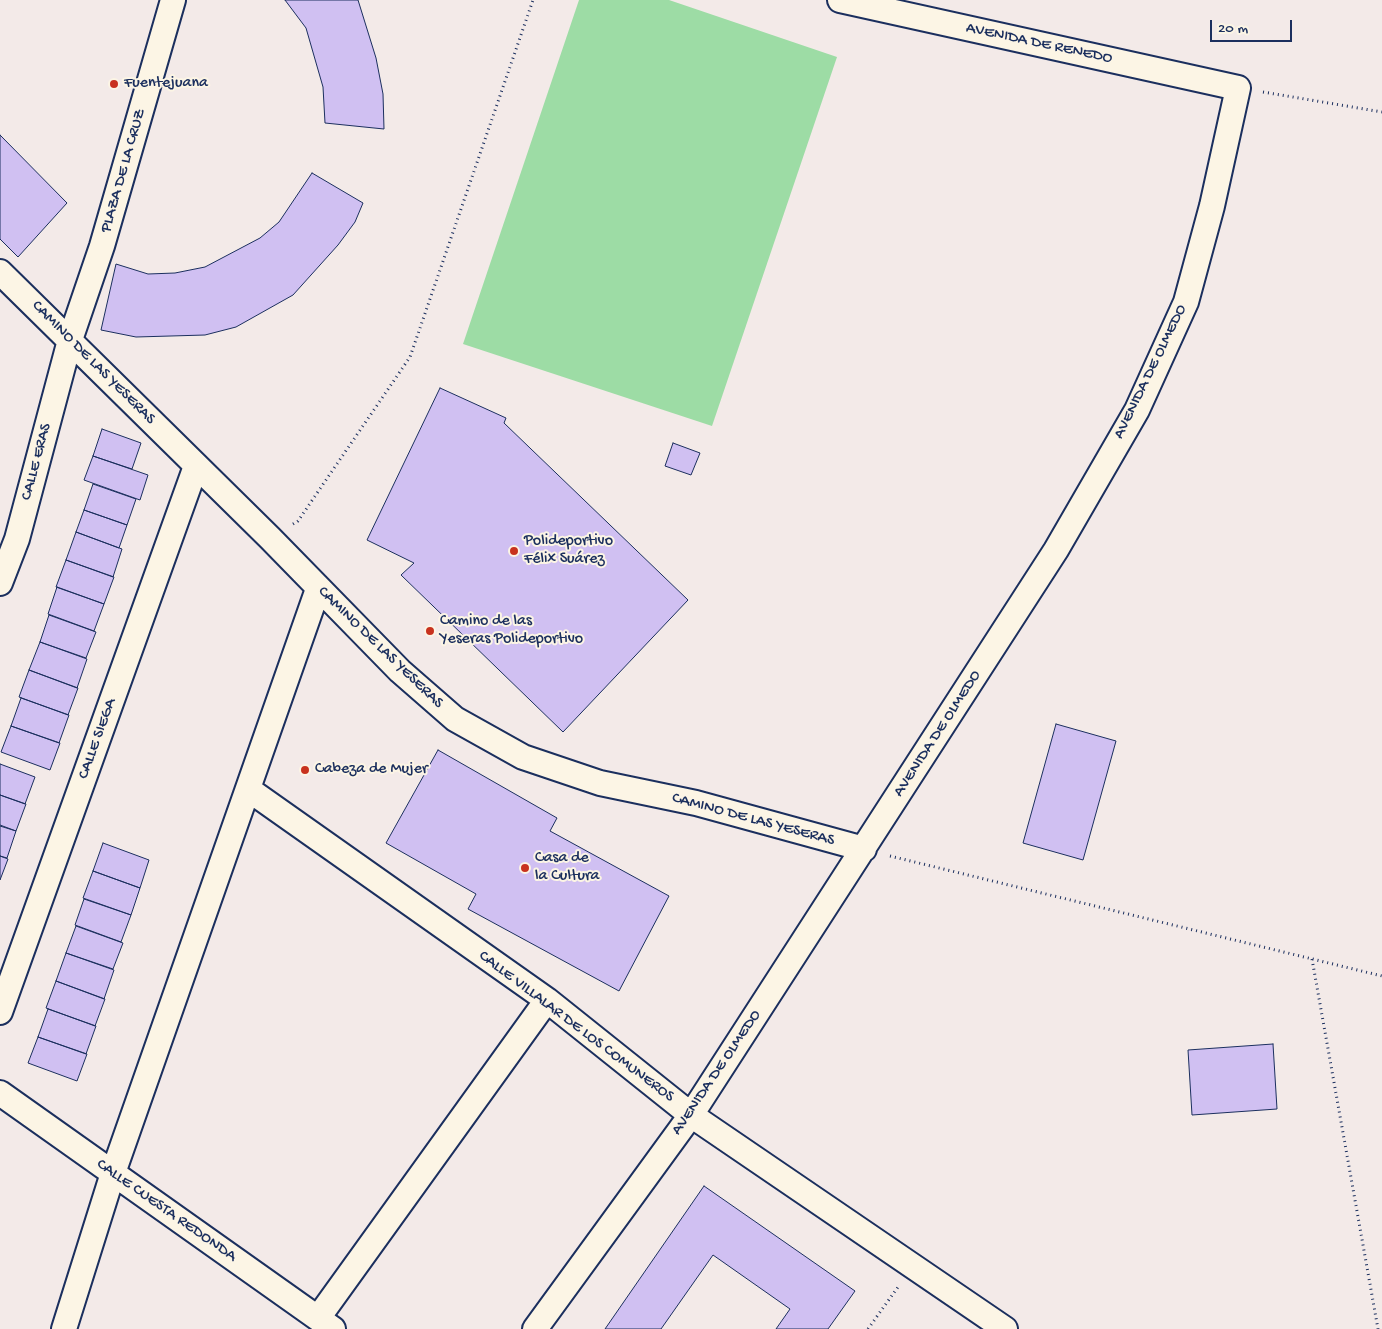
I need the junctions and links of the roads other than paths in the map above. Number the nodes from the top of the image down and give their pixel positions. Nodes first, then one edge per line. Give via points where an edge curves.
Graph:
1 (173, 0) edge
2 (840, 0) edge
3 (1238, 88) joint
4 (0, 272) edge
5 (70, 340) junction
6 (196, 466) junction
7 (0, 583) edge
8 (318, 589) junction
9 (248, 789) junction
10 (864, 849) junction
11 (546, 1000) junction
12 (0, 1012) edge
13 (0, 1093) edge
14 (691, 1115) junction
15 (113, 1173) junction
16 (326, 1324) edge
17 (64, 1329) edge
18 (535, 1329) edge
19 (1005, 1329) edge

1 - 5 street, PLAZA DE LA CRUZ via 102,246
2 - 3 street, AVENIDA DE RENEDO
3 - 10 street, AVENIDA DE OLMEDO via 1212,206 1186,302 1137,410 1056,550
4 - 5 street, CAMINO DE LAS YESERAS
5 - 6 street, CAMINO DE LAS YESERAS
5 - 7 street, CALLE ERAS via 17,539
6 - 8 street, CAMINO DE LAS YESERAS
6 - 12 street, CALLE SIEGA
8 - 9 street
8 - 10 street, CAMINO DE LAS YESERAS via 400,671 455,719 523,757 600,783 696,803
9 - 11 street, CALLE VILLALAR DE LOS COMUNEROS
9 - 15 street
10 - 14 street, AVENIDA DE OLMEDO
11 - 14 street, CALLE VILLALAR DE LOS COMUNEROS
11 - 16 street
13 - 15 street, CALLE CUESTA REDONDA
14 - 18 street, AVENIDA DE OLMEDO
14 - 19 street, CALLE VILLALAR DE LOS COMUNEROS
15 - 16 street, CALLE CUESTA REDONDA
15 - 17 street

